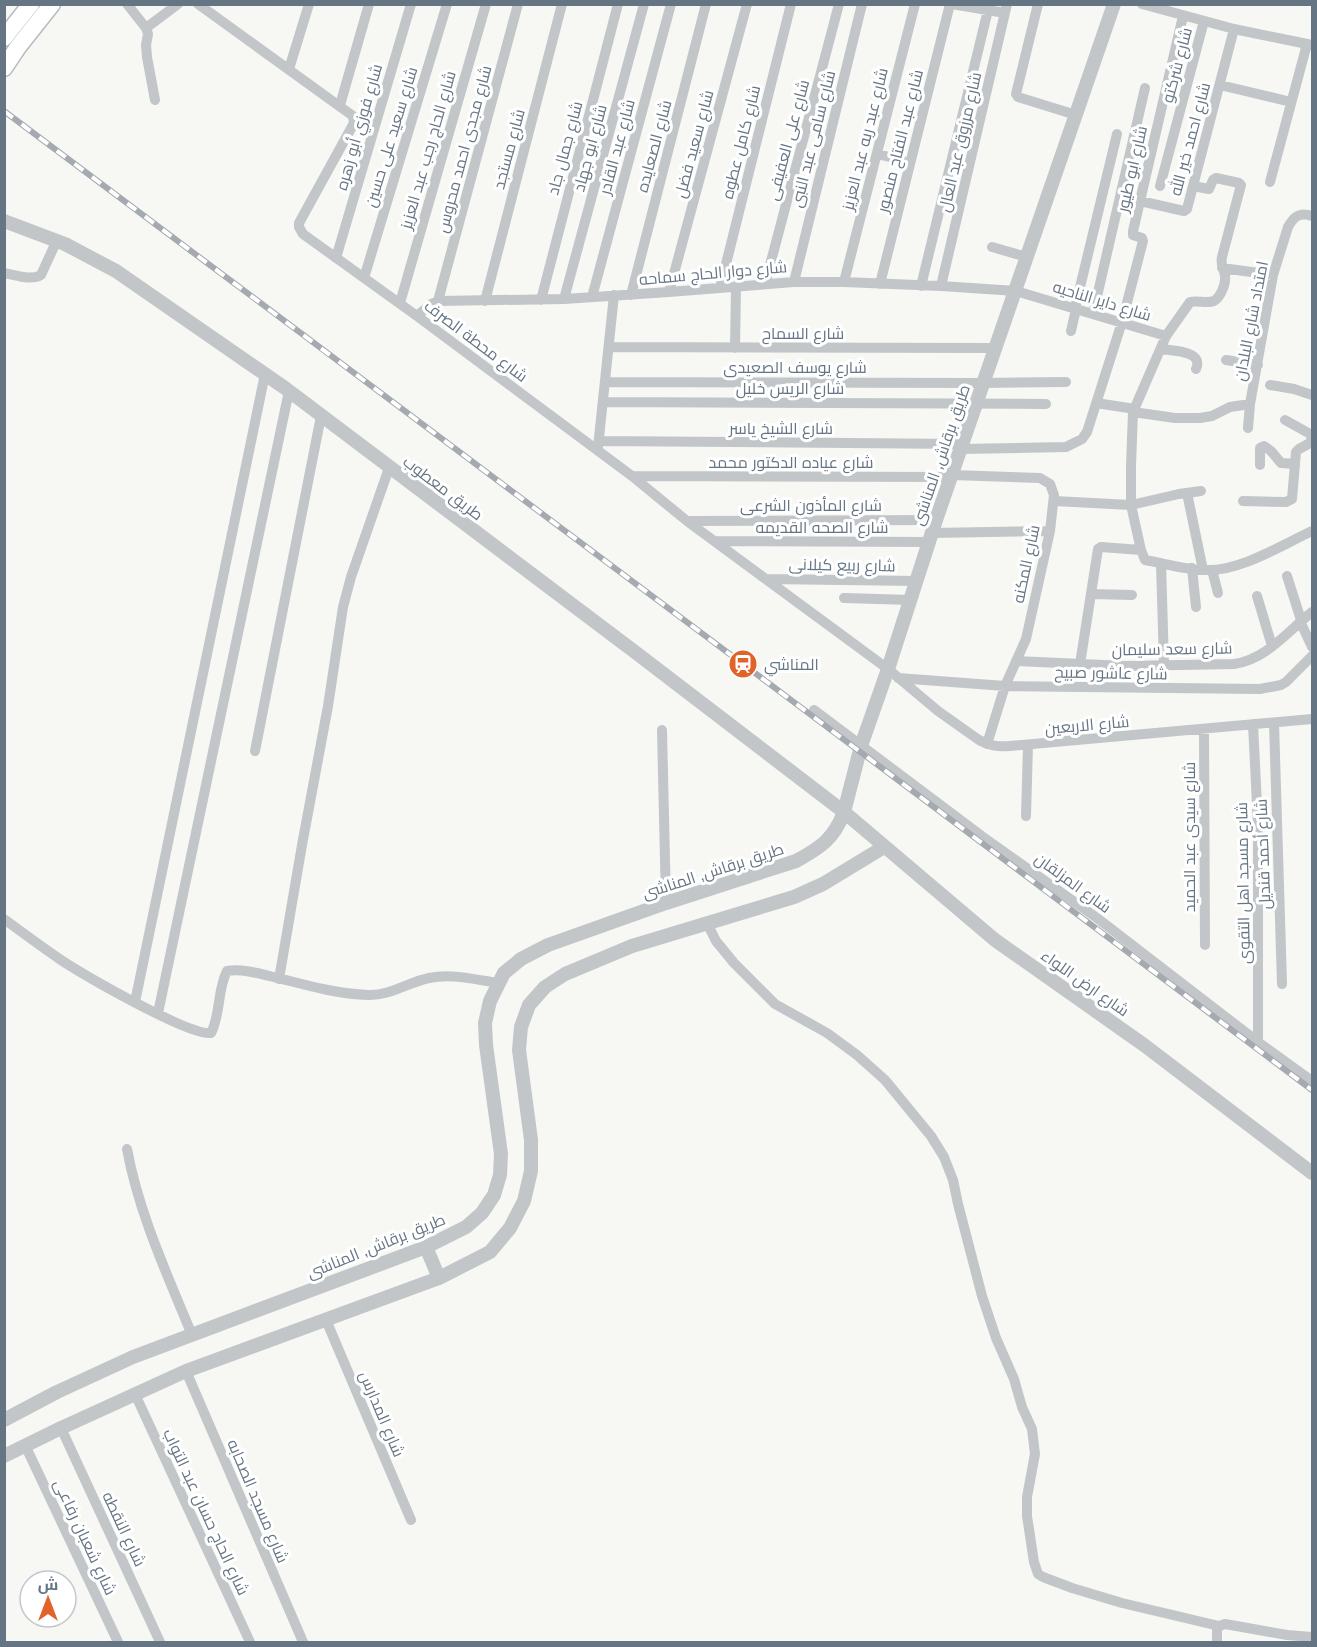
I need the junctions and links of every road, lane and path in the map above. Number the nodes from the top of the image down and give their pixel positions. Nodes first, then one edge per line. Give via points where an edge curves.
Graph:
1 (31, 4) edge
2 (52, 4) edge
3 (127, 4) edge
4 (178, 4) edge
5 (198, 4) edge
6 (309, 4) edge
7 (369, 4) edge
8 (411, 4) edge
9 (447, 4) edge
10 (486, 4) edge
11 (518, 4) edge
12 (562, 4) edge
13 (618, 4) edge
14 (644, 4) edge
15 (671, 4) edge
16 (706, 4) edge
17 (747, 4) edge
18 (792, 4) edge
19 (839, 4) edge
20 (862, 4) edge
21 (915, 4) edge
22 (951, 4) edge
23 (1038, 4) edge
24 (1114, 4) edge
25 (1142, 4) edge
26 (1006, 9) edge
27 (988, 10) junction
28 (1183, 16) junction
29 (1204, 21) junction
30 (146, 28) junction
31 (1234, 29) junction
32 (9, 41) edge
33 (1310, 45) edge
34 (4, 68) edge
35 (289, 69) junction
36 (1220, 85) junction
37 (1145, 88) dead end
38 (155, 100) dead end
39 (1292, 102) junction
40 (340, 105) junction
41 (1076, 115) junction
42 (1117, 134) dead end
43 (877, 154) junction
44 (902, 160) dead end
45 (1270, 182) dead end
46 (1160, 186) dead end
47 (1193, 186) junction
48 (1140, 201) junction
49 (1312, 216) edge
50 (4, 221) edge
51 (57, 240) junction
52 (992, 247) dead end
53 (336, 258) junction
54 (1027, 258) junction
55 (1222, 268) junction
56 (4, 273) edge
57 (1273, 274) junction
58 (364, 278) junction
59 (794, 282) junction
60 (843, 282) junction
61 (765, 284) junction
62 (880, 284) junction
63 (736, 286) junction
64 (921, 286) junction
65 (941, 286) junction
66 (720, 288) junction
67 (1016, 291) junction
68 (669, 292) junction
69 (614, 295) junction
70 (631, 295) junction
71 (592, 297) junction
72 (564, 298) junction
73 (541, 300) junction
74 (438, 301) junction
75 (485, 301) junction
76 (400, 303) junction
77 (1076, 308) junction
78 (1093, 314) junction
79 (417, 316) junction
80 (1122, 322) junction
81 (1071, 331) dead end
82 (1166, 336) junction
83 (609, 347) junction
84 (735, 348) junction
85 (996, 348) junction
86 (1161, 349) junction
87 (1226, 360) dead end
88 (1258, 365) junction
89 (1196, 369) dead end
90 (265, 374) junction
91 (605, 382) junction
92 (1066, 382) dead end
93 (984, 383) junction
94 (1270, 385) dead end
95 (289, 391) junction
96 (1312, 395) edge
97 (603, 402) junction
98 (1096, 403) junction
99 (977, 404) junction
100 (1046, 404) dead end
101 (1250, 404) junction
102 (1134, 410) junction
103 (321, 416) junction
104 (1285, 420) dead end
105 (1248, 428) dead end
106 (1312, 436) edge
107 (598, 446) junction
108 (962, 447) junction
109 (1295, 464) junction
110 (1260, 465) dead end
111 (389, 468) junction
112 (632, 476) junction
113 (951, 476) junction
114 (1201, 491) dead end
115 (1186, 493) junction
116 (1054, 501) junction
117 (1242, 501) dead end
118 (1131, 505) junction
119 (687, 520) junction
120 (1050, 531) junction
121 (1312, 531) edge
122 (932, 532) junction
123 (715, 541) junction
124 (1141, 550) junction
125 (1161, 562) junction
126 (1202, 570) junction
127 (1287, 576) dead end
128 (767, 579) junction
129 (917, 581) junction
130 (1218, 593) dead end
131 (1091, 594) junction
132 (1132, 595) dead end
133 (1257, 596) dead end
134 (844, 598) dead end
135 (911, 600) junction
136 (1196, 607) dead end
137 (1312, 612) edge
138 (1301, 621) junction
139 (1272, 646) junction
140 (1312, 647) edge
141 (1312, 656) edge
142 (1016, 661) junction
143 (1080, 664) junction
144 (1164, 665) junction
145 (893, 674) junction
146 (1005, 686) junction
147 (814, 710) dead end
148 (1312, 719) edge
149 (1275, 723) junction
150 (1253, 724) junction
151 (662, 730) dead end
152 (1204, 730) junction
153 (987, 744) junction
154 (1028, 745) junction
155 (861, 746) junction
156 (255, 751) dead end
157 (844, 812) junction
158 (1026, 816) dead end
159 (880, 843) junction
160 (666, 903) junction
161 (4, 919) edge
162 (707, 923) junction
163 (1205, 945) dead end
164 (279, 979) junction
165 (498, 983) junction
166 (1282, 984) dead end
167 (135, 1002) junction
168 (158, 1013) junction
169 (1258, 1042) junction
170 (1312, 1081) edge
171 (127, 1149) dead end
172 (1312, 1173) edge
173 (426, 1247) junction
174 (439, 1278) junction
175 (326, 1320) junction
176 (192, 1335) junction
177 (186, 1371) junction
178 (135, 1394) junction
179 (4, 1420) edge
180 (61, 1428) junction
181 (25, 1445) junction
182 (4, 1456) edge
183 (411, 1520) dead end
184 (1218, 1626) junction
185 (1312, 1637) edge
186 (118, 1642) edge
187 (160, 1642) edge
188 (250, 1642) edge
189 (303, 1642) edge
190 (1217, 1642) edge

1 - 32 main road
2 - 32 main road
3 - 30 street
4 - 30 street
5 - 35 street, شارع محطة الصرف
6 - 35 street
7 - 40 street
8 - 53 street, شارع فوزي أبو زهره
9 - 58 street, شارع سعيد على حسين
10 - 76 street, شارع الحاج رجب عبد العزيز
11 - 74 street, شارع مجدى احمد محروس
12 - 75 street, شارع مستجد
13 - 73 street, شارع جمال جاد
14 - 72 street, شارع ابو جهاد
15 - 71 street, شارع عبد القادر
16 - 70 street, شارع الصعايده
17 - 68 street, شارع سعيد فضل
18 - 66 street, شارع كامل عطوه
19 - 61 street, شارع على العفيفى
20 - 59 street, شارع سامى عبد النبى
21 - 43 street, شارع عبد ربه عبد العزيز
22 - 27 street
22 - 62 street, شارع عبد الفتاح منصور
23 - 41 street via 1016,94 1018,98
24 - 41 street, طريق برقاش, المناشى
25 - 28 street
26 - 27 street
26 - 65 street, شارع مرزوق عبد العال
27 - 64 street
28 - 29 street
28 - 48 street, شارع ابو طيور
29 - 31 street
29 - 46 street, شارع شركتو
30 - 38 street
31 - 33 street
31 - 36 street, شارع احمد خير الله
32 - 34 main road
33 - 39 street
35 - 40 street, شارع محطة الصرف
36 - 39 street
36 - 47 street, شارع احمد خير الله
37 - 78 street
39 - 45 street
40 - 53 street, شارع محطة الصرف via 352,114 354,123 299,223 303,234
41 - 54 street, طريق برقاش, المناشى
42 - 77 street
43 - 44 street
43 - 60 street, شارع عبد ربه عبد العزيز
47 - 48 street, شارع احمد خير الله via 1186,211
47 - 55 street via 1209,189 1216,178 1241,184
48 - 80 street, شارع ابو طيور via 1132,232 1143,241
49 - 57 street, امتداد شارع البلدان via 1299,215 1291,221
50 - 51 street, طريق معطوب
51 - 56 street via 37,278
51 - 90 street, طريق معطوب via 116,270
52 - 54 street
53 - 58 street, شارع محطة الصرف
54 - 67 street, طريق برقاش, المناشى
55 - 57 street
55 - 82 street via 1225,277 1220,295 1213,301 1190,302
57 - 88 street, امتداد شارع البلدان
58 - 76 street, شارع محطة الصرف
59 - 60 street, شارع دوار الحاج سماحه
59 - 61 street, شارع دوار الحاج سماحه
60 - 62 street, شارع دوار الحاج سماحه
61 - 63 street, شارع دوار الحاج سماحه
62 - 64 street, شارع دوار الحاج سماحه
63 - 66 street, شارع دوار الحاج سماحه
63 - 84 street
64 - 65 street, شارع دوار الحاج سماحه
65 - 67 street, شارع دوار الحاج سماحه
66 - 68 street, شارع دوار الحاج سماحه
67 - 77 street, شارع داير الناحيه
67 - 85 street, طريق برقاش, المناشى
68 - 70 street, شارع دوار الحاج سماحه
69 - 70 street, شارع دوار الحاج سماحه
69 - 71 street, شارع دوار الحاج سماحه
69 - 83 street
71 - 72 street, شارع دوار الحاج سماحه
72 - 73 street, شارع دوار الحاج سماحه
73 - 75 street, شارع دوار الحاج سماحه
74 - 75 street, شارع دوار الحاج سماحه
74 - 79 street
76 - 79 street, شارع محطة الصرف
77 - 78 street, شارع داير الناحيه
77 - 81 street
78 - 80 street, شارع داير الناحيه
79 - 107 street, شارع محطة الصرف
80 - 82 street, شارع داير الناحيه
80 - 98 street, شارع الشيخ ياسر
82 - 86 street, شارع داير الناحيه
83 - 84 street, شارع السماح
83 - 91 street
84 - 85 street, شارع السماح
85 - 93 street, طريق برقاش, المناشى
86 - 89 street via 1193,355 1197,359
86 - 102 street, شارع داير الناحيه
87 - 88 street
88 - 101 street, امتداد شارع البلدان
90 - 95 street, طريق معطوب
90 - 167 street
91 - 93 street, شارع يوسف الصعيدى
91 - 97 street
92 - 93 street, شارع يوسف الصعيدى
93 - 99 street, طريق برقاش, المناشى
94 - 96 street
95 - 103 street, طريق معطوب
95 - 168 street
97 - 99 street, شارع الريس خليل
97 - 107 street
98 - 102 street, امتداد شارع البلدان
98 - 108 street, شارع الشيخ ياسر via 1087,432 1066,447
99 - 100 street, شارع الريس خليل
99 - 108 street, طريق برقاش, المناشى
101 - 102 street, امتداد شارع البلدان via 1200,418 1175,418
101 - 105 street
102 - 118 street, شارع داير الناحيه
103 - 111 street, طريق معطوب
103 - 156 street
104 - 106 street
106 - 109 street via 1310,443 1296,452
107 - 108 street, شارع الشيخ ياسر
107 - 112 street, شارع محطة الصرف
108 - 113 street, طريق برقاش, المناشى
109 - 110 street via 1281,463 1264,446 1260,448
109 - 117 street via 1290,501
111 - 157 street, طريق معطوب
111 - 164 street via 344,607
112 - 113 street, شارع عياده الدكتور محمد
112 - 119 street, شارع محطة الصرف
113 - 116 street via 1040,478 1050,484
113 - 122 street, طريق برقاش, المناشى
114 - 115 street
115 - 118 street
115 - 126 street
116 - 118 street
116 - 120 street, شارع المكنه
118 - 124 street, شارع داير الناحيه
119 - 122 street, شارع المأذون الشرعى
119 - 123 street, شارع محطة الصرف
120 - 122 street
120 - 142 street, شارع المكنه via 1026,639
121 - 126 street via 1247,562
122 - 123 street, شارع الصحه القديمه
122 - 129 street, طريق برقاش, المناشى
123 - 128 street, شارع محطة الصرف
124 - 125 street via 1145,560
124 - 131 street via 1099,548
125 - 126 street
125 - 144 street
126 - 130 street
126 - 136 street
127 - 138 street
128 - 129 street, شارع ربيع كيلانى
128 - 145 street, شارع محطة الصرف
129 - 135 street, طريق برقاش, المناشى
131 - 132 street
131 - 143 street
133 - 139 street
134 - 135 street
135 - 145 street, طريق برقاش, المناشى
137 - 138 street, شارع سعد سليمان
138 - 139 street, شارع سعد سليمان
138 - 140 street
139 - 144 street, شارع سعد سليمان via 1245,662
141 - 146 street, شارع عاشور صبيح via 1286,682 1260,689
142 - 143 street, شارع سعد سليمان
142 - 146 street, شارع المكنه
143 - 144 street, شارع سعد سليمان
145 - 146 street, شارع عاشور صبيح
145 - 153 street
145 - 155 street, طريق برقاش, المناشى
146 - 153 street, شارع المكنه
147 - 155 street, شارع المزلقان
148 - 149 street, شارع الاربعين
149 - 150 street, شارع الاربعين
149 - 166 street, شارع أحمد قنديل
150 - 152 street, شارع الاربعين
150 - 169 street, شارع مسجد اهل التقوى via 1258,825
151 - 160 street
152 - 154 street, شارع الاربعين
152 - 163 street, شارع سيدى عبد الحميد
153 - 154 street, شارع الاربعين
154 - 158 street
155 - 157 street, طريق برقاش, المناشى
155 - 169 street, شارع المزلقان via 1097,918
157 - 159 street, شارع ارض اللواء
157 - 160 street, طريق برقاش, المناشى via 833,835 796,861
159 - 162 street via 823,884 794,897
159 - 172 street, شارع ارض اللواء via 995,940 1144,1045
160 - 165 street, طريق برقاش, المناشى via 548,945 521,959
161 - 167 street via 63,961
162 - 174 street via 632,946 565,974 545,987 529,1005 521,1027 519,1050 531,1140 531,1171 524,1201 510,1228 490,1252
162 - 184 street via 734,963 776,1004 827,1033 885,1080 932,1136 944,1157 982,1296 1032,1429 1035,1454 1027,1516 1038,1574 1122,1603
164 - 165 street via 368,995 430,978 454,976
164 - 168 street via 227,971 211,1032 177,1023
165 - 173 street, طريق برقاش, المناشى via 485,1023 501,1154 500,1175 494,1196 482,1213 466,1227
167 - 168 street
169 - 170 street, شارع المزلقان
171 - 176 street via 149,1227
173 - 174 street
173 - 176 street, طريق برقاش, المناشى
174 - 175 street
175 - 177 street
175 - 183 street, شارع المدارس
176 - 179 street, طريق برقاش, المناشى via 107,1368
177 - 178 street
177 - 189 street, شارع مسجد الصحابه
178 - 180 street
178 - 188 street, شارع الحاج حسان عبد التواب
180 - 181 street
180 - 187 street, شارع النقطه
181 - 182 street
181 - 186 street, شارع شعبان رفاعى
184 - 185 street
184 - 190 street

